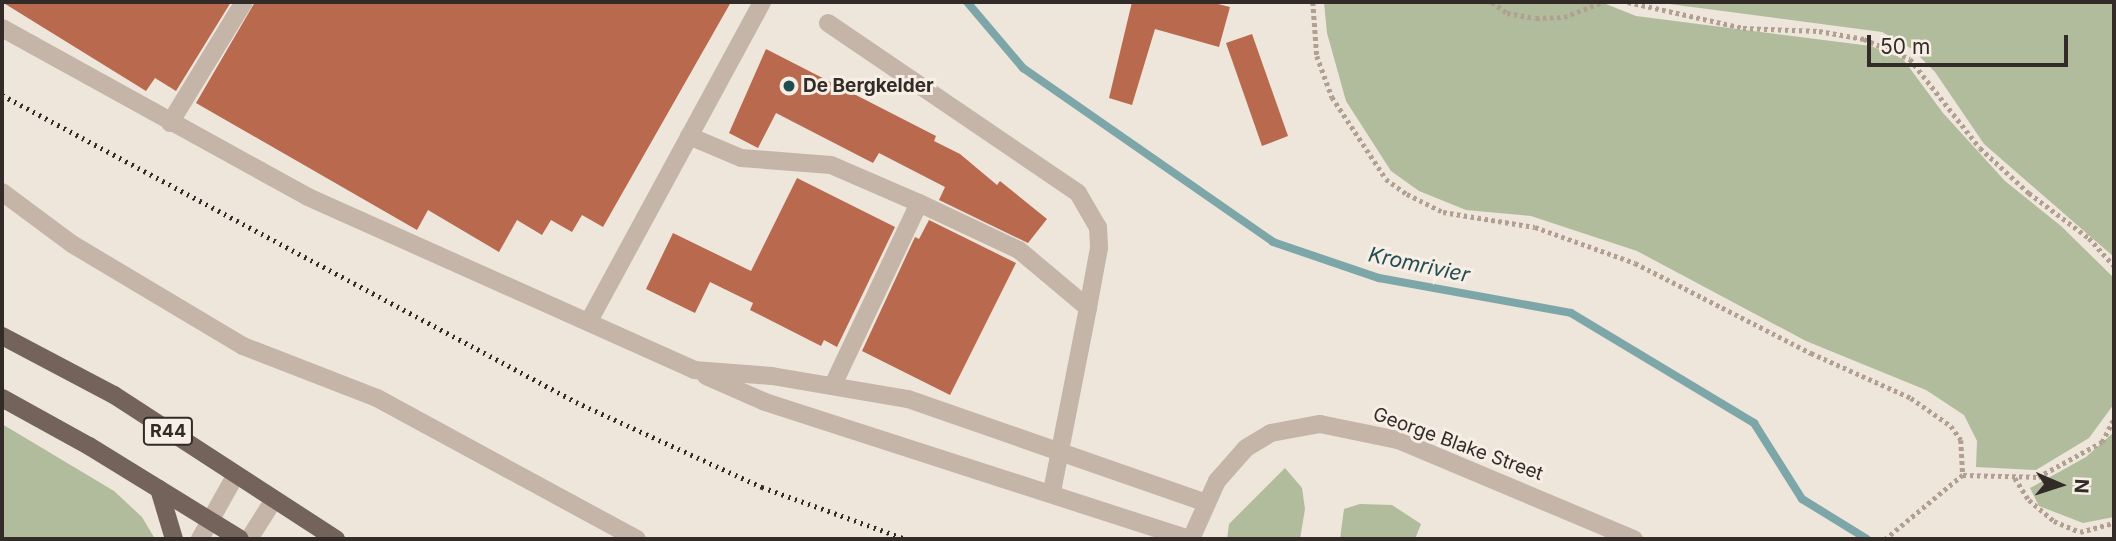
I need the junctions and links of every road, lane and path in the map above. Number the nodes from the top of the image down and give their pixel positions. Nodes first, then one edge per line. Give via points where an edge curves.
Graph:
1 (244, 2) edge
2 (762, 2) edge
3 (1313, 2) edge
4 (1492, 2) edge
5 (1603, 2) edge
6 (1628, 2) edge
7 (828, 23) dead end
8 (2, 28) edge
9 (170, 122) junction
10 (690, 135) junction
11 (2, 192) edge
12 (919, 203) junction
13 (2114, 266) edge
14 (1088, 307) junction
15 (589, 321) junction
16 (2, 336) edge
17 (694, 370) junction
18 (833, 385) junction
19 (2, 398) edge
20 (2114, 418) edge
21 (1061, 449) junction
22 (1963, 475) junction
23 (235, 476) junction
24 (2014, 477) junction
25 (159, 489) junction
26 (1052, 492) junction
27 (273, 500) junction
28 (1206, 503) junction
29 (210, 521) junction
30 (2114, 523) edge
31 (174, 539) edge
32 (200, 539) edge
33 (240, 539) edge
34 (249, 539) edge
35 (336, 539) edge
36 (638, 539) edge
37 (1191, 539) edge
38 (1634, 539) edge
39 (1886, 539) edge

1 - 9 street
2 - 10 street
3 - 22 path via 1323,76 1363,150 1386,179 1443,212 1535,227 1635,262 1811,353 1910,398 1951,426 1961,440
4 - 5 path via 1507,13 1536,18 1564,17
6 - 13 path via 1743,28 1819,31 1864,39 1910,59 1980,148 2089,238
7 - 14 street via 1078,193 1098,226 1099,248
8 - 9 street
9 - 15 street via 308,197
10 - 12 street via 741,158 831,165
10 - 15 street
11 - 36 street via 72,244 243,346 377,398
12 - 14 street via 1019,250
12 - 18 street
14 - 21 street
15 - 17 street
16 - 23 main road, R44 via 114,395
17 - 18 street
17 - 26 street via 765,402
18 - 21 street via 908,399
19 - 25 main road, R44
20 - 24 path via 2102,442 2038,477
21 - 26 street
21 - 28 street
22 - 24 path
22 - 39 path
23 - 27 main road, R44
23 - 29 street
24 - 30 path via 2029,500 2054,520 2080,532
25 - 29 main road, R44
25 - 31 main road
26 - 37 street
27 - 34 street
27 - 35 main road, R44
28 - 37 street, George Blake Street
28 - 38 street, George Blake Street via 1217,481 1246,448 1271,433 1320,424 1398,440
29 - 32 street
29 - 33 main road, R44

